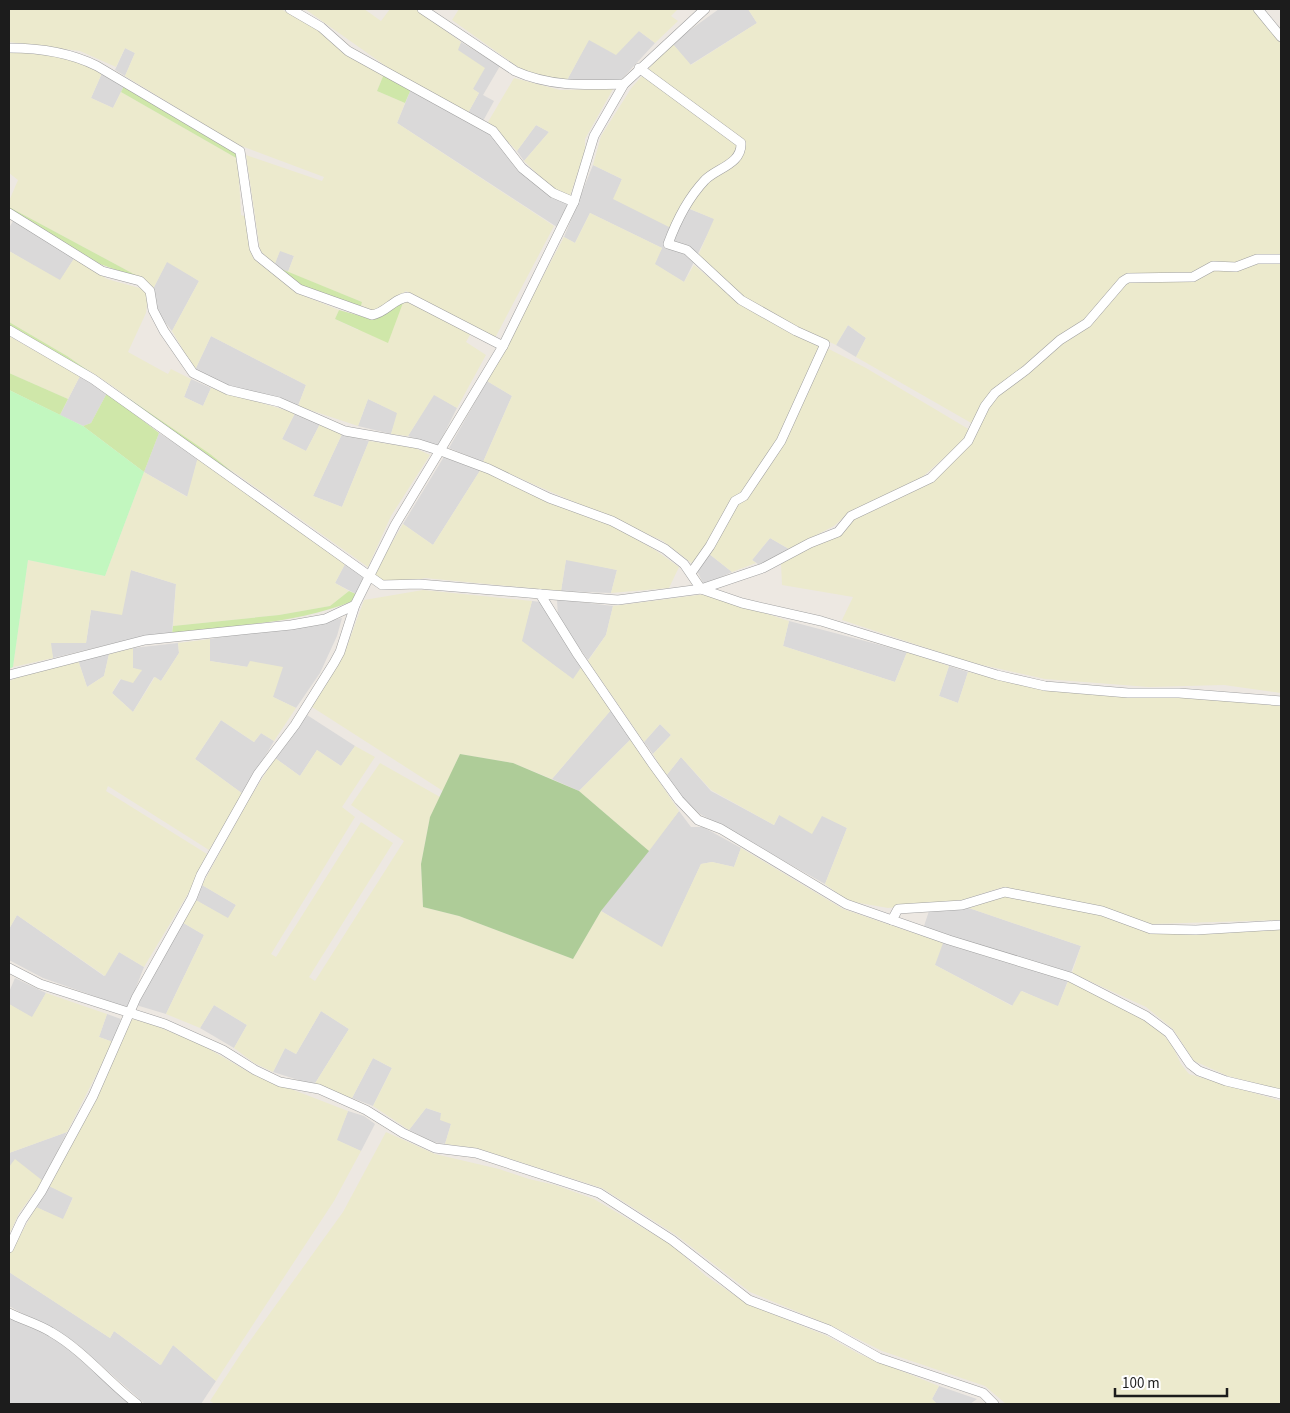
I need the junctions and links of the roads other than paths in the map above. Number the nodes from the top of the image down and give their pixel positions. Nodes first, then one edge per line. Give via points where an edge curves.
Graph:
1 (290, 9) edge
2 (422, 9) edge
3 (706, 9) edge
4 (1258, 9) edge
5 (1281, 37) edge
6 (9, 48) edge
7 (639, 68) junction
8 (624, 84) junction
9 (574, 202) junction
10 (9, 213) edge
11 (1281, 258) edge
12 (9, 330) edge
13 (503, 346) junction
14 (442, 451) junction
15 (690, 573) junction
16 (369, 574) junction
17 (701, 589) junction
18 (540, 594) junction
19 (355, 605) junction
20 (9, 675) edge
21 (1281, 701) edge
22 (892, 920) junction
23 (1281, 925) edge
24 (9, 968) edge
25 (130, 1013) junction
26 (1281, 1094) edge
27 (9, 1248) edge
28 (9, 1313) edge
29 (137, 1404) edge
30 (994, 1404) edge

1 - 9 street via 321,27 348,51 493,131 522,168 553,193
2 - 8 street via 515,71 534,80 567,85
3 - 7 street
4 - 5 street
6 - 13 street via 77,56 240,151 254,248 258,256 299,289 372,314 378,314 408,297
7 - 8 street
7 - 15 street via 741,142 740,150 727,167 704,180 688,203 668,244 687,250 741,300 825,344 781,441 744,496 735,501 710,546
8 - 9 street via 594,136
9 - 13 street
10 - 14 street via 102,270 140,281 150,291 153,310 164,331 193,373 228,390 279,402 345,431
11 - 17 street via 1257,259 1236,267 1213,266 1193,277 1128,278 1087,323 1060,340 994,393 968,441 931,478 851,516 838,532 762,568
12 - 16 street via 93,379
13 - 14 street
14 - 15 street via 549,498 612,520 665,549
14 - 16 street via 395,525
15 - 17 street
16 - 18 street via 382,585 419,584
16 - 19 street
17 - 18 street via 618,600
17 - 21 street via 1045,686
18 - 22 street via 652,763 698,820 721,828 846,904
19 - 20 street via 325,619 144,640
19 - 25 street via 334,663 295,725 258,774 201,875 192,898
22 - 23 street via 898,909 962,905 1004,892 1102,911 1151,929
22 - 26 street via 1070,977 1146,1016 1169,1033 1190,1064 1199,1071
24 - 25 street via 40,984
25 - 27 street via 93,1096
25 - 30 street via 166,1024 223,1050 280,1082 319,1089 366,1110 435,1148 476,1153 599,1193 672,1240 748,1300 829,1330 879,1358 983,1393
28 - 29 street via 52,1332

